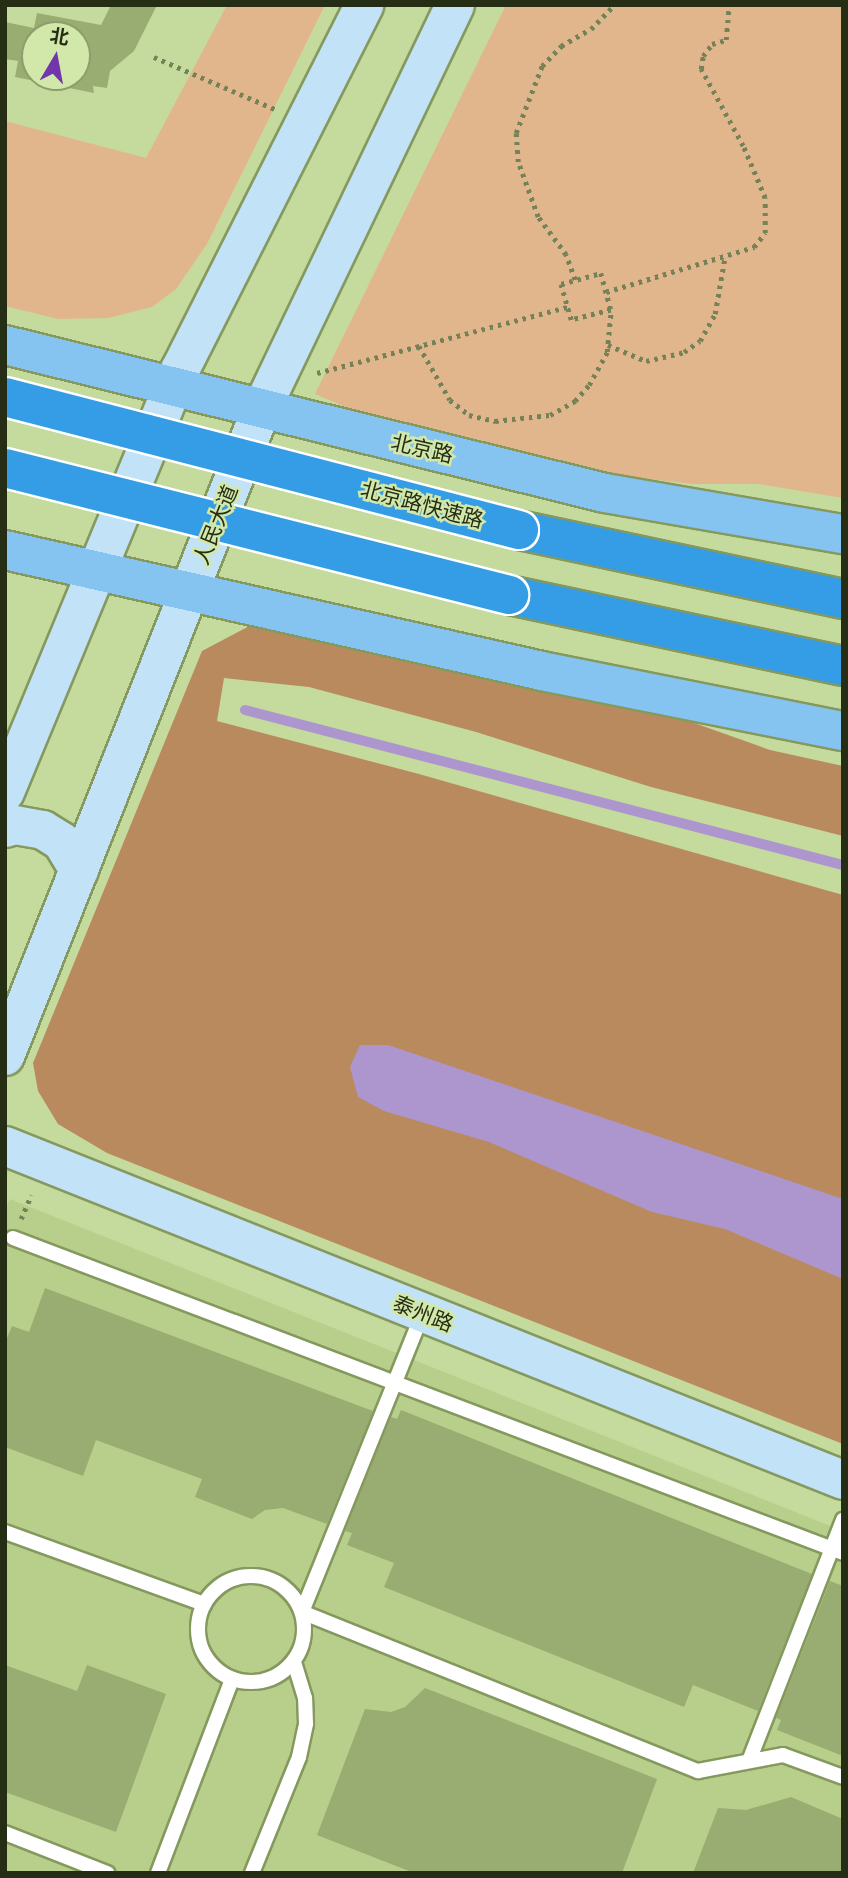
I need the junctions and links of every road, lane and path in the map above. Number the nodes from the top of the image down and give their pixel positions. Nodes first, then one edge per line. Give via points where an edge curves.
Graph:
1 (364, 5) edge
2 (454, 5) edge
3 (614, 5) edge
4 (729, 5) edge
5 (154, 57) dead end
6 (305, 121) junction
7 (724, 256) junction
8 (575, 280) junction
9 (606, 292) junction
10 (567, 307) junction
11 (611, 310) junction
12 (5, 345) edge
13 (608, 345) junction
14 (419, 346) junction
15 (310, 382) dead end
16 (173, 388) junction
17 (5, 397) edge
18 (261, 410) junction
19 (5, 468) edge
20 (843, 534) edge
21 (5, 550) edge
22 (96, 574) junction
23 (188, 594) junction
24 (843, 598) edge
25 (843, 666) edge
26 (843, 731) edge
27 (5, 792) edge
28 (5, 828) edge
29 (79, 870) junction
30 (5, 1056) edge
31 (5, 1146) edge
32 (46, 1163) junction
33 (13, 1238) joint
34 (422, 1314) junction
35 (394, 1383) junction
36 (843, 1480) edge
37 (843, 1520) edge
38 (5, 1532) edge
39 (837, 1551) edge
40 (204, 1604) junction
41 (302, 1612) junction
42 (294, 1661) junction
43 (232, 1679) junction
44 (749, 1761) junction
45 (843, 1777) edge
46 (5, 1833) edge
47 (107, 1873) edge
48 (158, 1873) edge
49 (253, 1873) edge

1 - 6 main road
2 - 18 main road, 人民大道
3 - 8 path via 542,66 516,134 518,162 538,217 566,255
4 - 7 path via 726,40 712,44 701,69 743,146 768,218 765,233 754,247
5 - 6 path
6 - 16 main road
7 - 9 path
7 - 13 path via 715,314 701,341 684,352 646,361
8 - 9 path via 601,273
8 - 10 path via 561,284
9 - 11 path
10 - 11 path via 570,320
10 - 14 path
11 - 13 path
12 - 16 main road, 北京路
13 - 14 path via 589,385 575,401 550,415 495,421 469,415 450,400
14 - 15 path via 317,373
16 - 18 main road, 北京路
16 - 22 main road
17 - 24 highway, 北京路快速路, bridge via 519,530
18 - 20 main road, 北京路 via 605,492
18 - 23 main road, 人民大道
19 - 25 highway, bridge via 509,595
21 - 22 main road
22 - 23 main road
22 - 27 main road
23 - 26 main road
23 - 29 main road, 人民大道
28 - 29 main road via 43,830 62,842
29 - 30 main road, 人民大道
31 - 32 main road, 泰州路
32 - 33 path
32 - 34 main road, 泰州路
33 - 35 lane
34 - 35 lane
34 - 36 main road, 泰州路
35 - 39 lane
35 - 41 lane
37 - 39 lane
38 - 40 lane
39 - 44 lane
40 - 41 lane via 215,1589 247,1576 281,1585
40 - 43 lane via 198,1639 205,1656
41 - 42 lane via 302,1646
41 - 44 lane via 698,1771
42 - 43 lane via 266,1680
42 - 49 lane via 305,1698 306,1724 299,1757
43 - 48 lane
44 - 45 lane via 783,1755
46 - 47 lane

